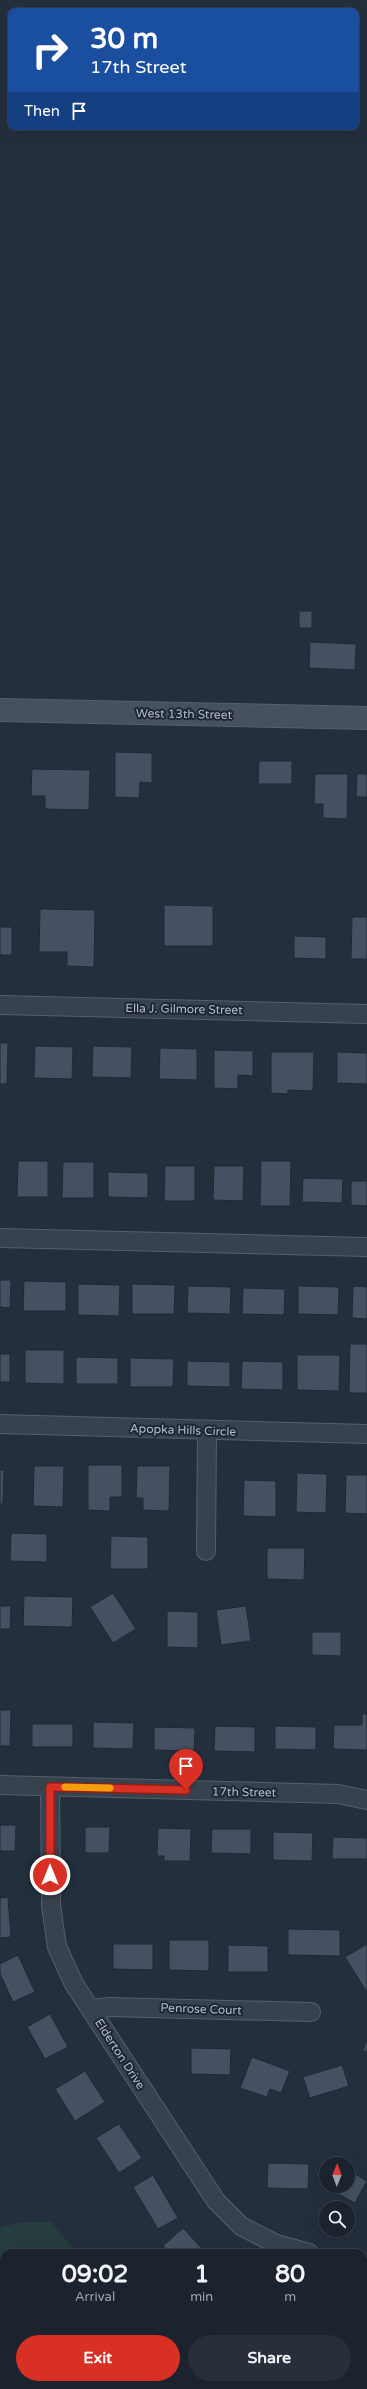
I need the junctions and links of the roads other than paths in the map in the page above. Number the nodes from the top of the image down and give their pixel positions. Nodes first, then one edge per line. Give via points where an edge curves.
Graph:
1 (0, 710) edge
2 (367, 718) edge
3 (0, 1005) edge
4 (367, 1014) edge
5 (0, 1238) edge
6 (367, 1247) edge
7 (0, 1424) edge
8 (207, 1431) junction
9 (367, 1434) edge
10 (206, 1551) dead end
11 (0, 1785) edge
12 (50, 1787) junction
13 (367, 1800) edge
14 (91, 2009) junction
15 (311, 2012) dead end
16 (294, 2249) edge

1 - 2 street, West 13th Street
3 - 4 street, Ella J. Gilmore Street
5 - 6 street
7 - 8 street, Apopka Hills Circle
8 - 9 street, Apopka Hills Circle
8 - 10 street
11 - 12 street, 17th Street
12 - 13 street, 17th Street via 338,1794
12 - 14 street, Elderton Drive via 51,1905 57,1948 74,1984
14 - 15 street, Penrose Court via 110,2007
14 - 16 street, Elderton Drive via 216,2201 241,2226 276,2244

